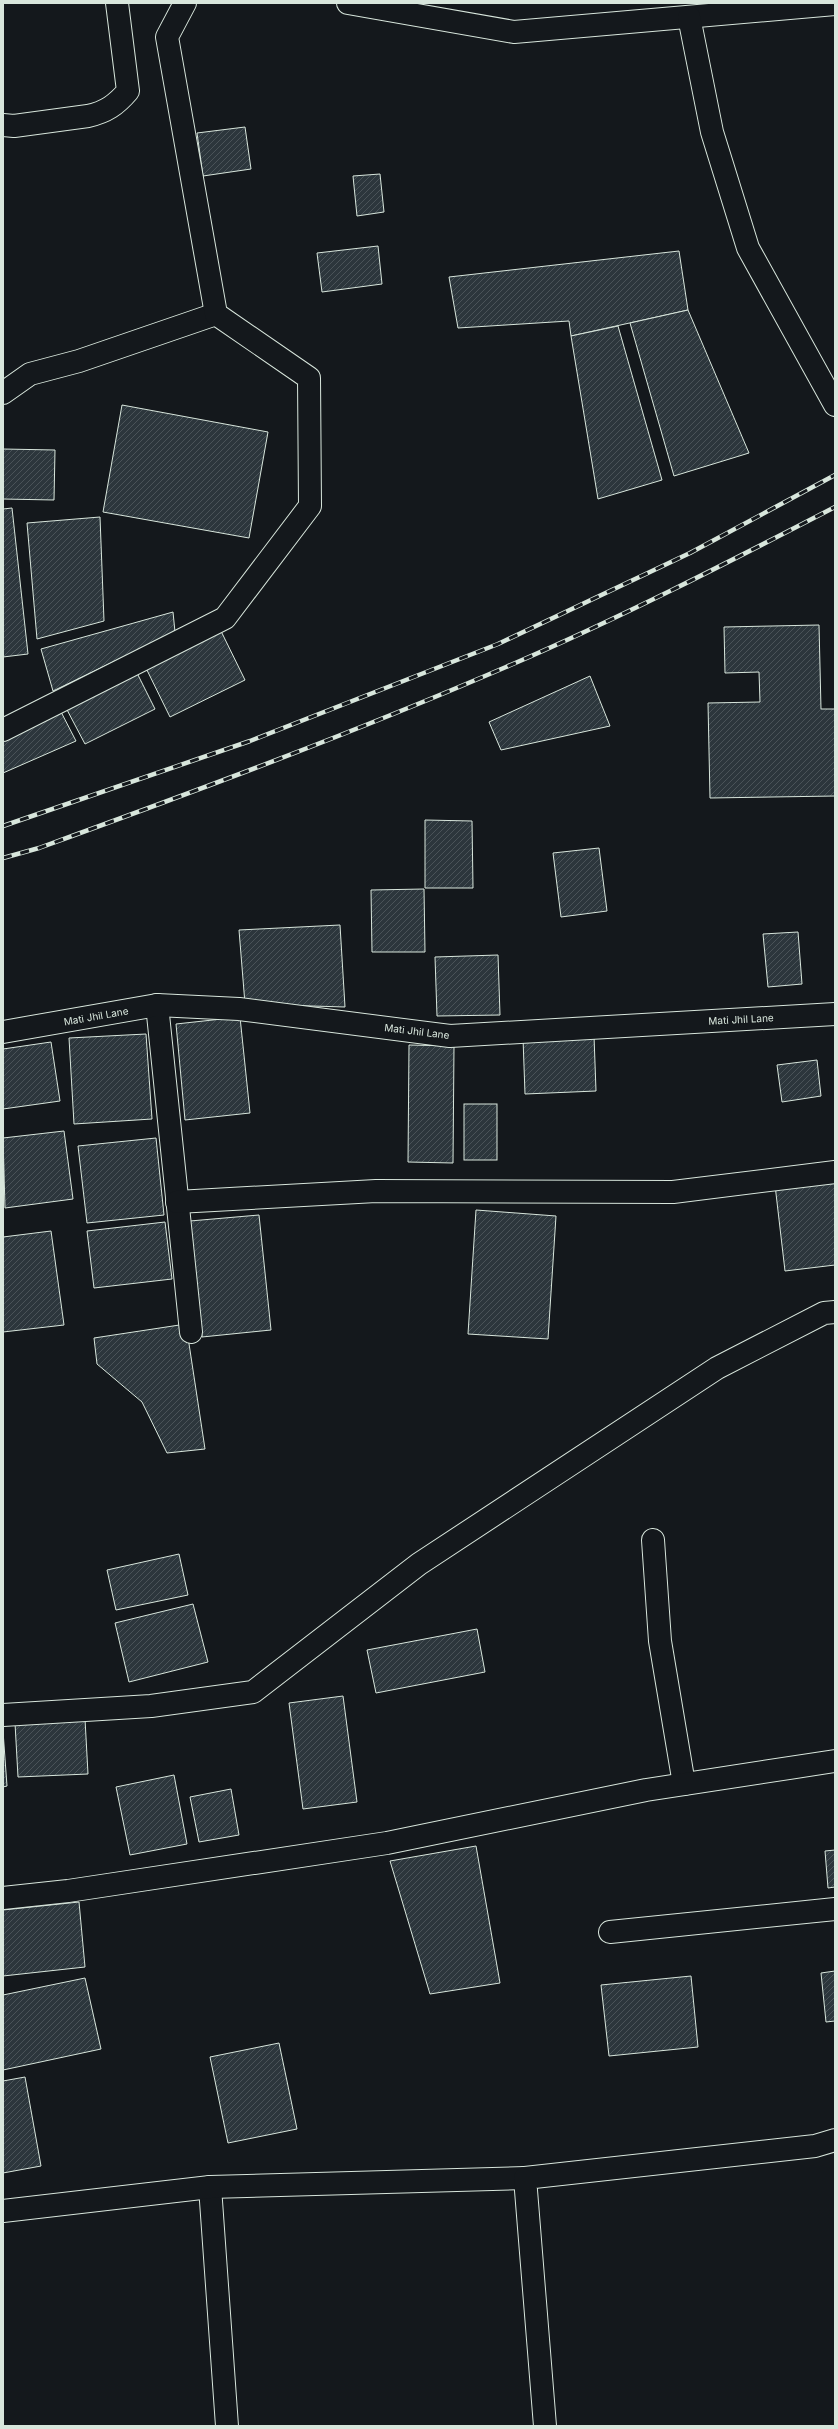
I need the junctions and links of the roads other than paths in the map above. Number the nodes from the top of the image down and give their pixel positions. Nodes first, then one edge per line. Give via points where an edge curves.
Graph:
1 (117, 3) edge
2 (186, 3) edge
3 (348, 3) edge
4 (835, 4) edge
5 (689, 17) junction
6 (3, 125) edge
7 (216, 314) junction
8 (3, 393) edge
9 (834, 403) edge
10 (3, 730) edge
11 (157, 1005) junction
12 (835, 1014) edge
13 (3, 1032) edge
14 (835, 1172) edge
15 (177, 1202) junction
16 (835, 1312) edge
17 (191, 1332) dead end
18 (653, 1540) dead end
19 (3, 1714) edge
20 (835, 1761) edge
21 (684, 1784) junction
22 (3, 1898) edge
23 (835, 1909) edge
24 (610, 1932) dead end
25 (835, 2140) edge
26 (526, 2178) junction
27 (210, 2187) junction
28 (3, 2211) edge
29 (227, 2426) edge
30 (545, 2426) edge

1 - 6 street via 128,91 116,105 88,116 14,126
2 - 7 street via 167,37
3 - 5 street via 514,32
4 - 5 street
5 - 9 street via 712,132 748,248
7 - 8 street via 79,361 30,374
7 - 10 street via 309,378 310,506 224,618
11 - 12 street, Mati Jhil Lane via 239,1009 450,1036
11 - 13 street, Mati Jhil Lane
11 - 15 street
14 - 15 street via 673,1192 376,1191
15 - 17 street
16 - 19 street via 824,1313 717,1368 419,1564 253,1692 151,1706
18 - 21 street via 660,1642
20 - 21 street
21 - 22 street via 387,1843 76,1890
23 - 24 street
25 - 26 street via 815,2146
26 - 27 street
26 - 30 street
27 - 28 street
27 - 29 street

